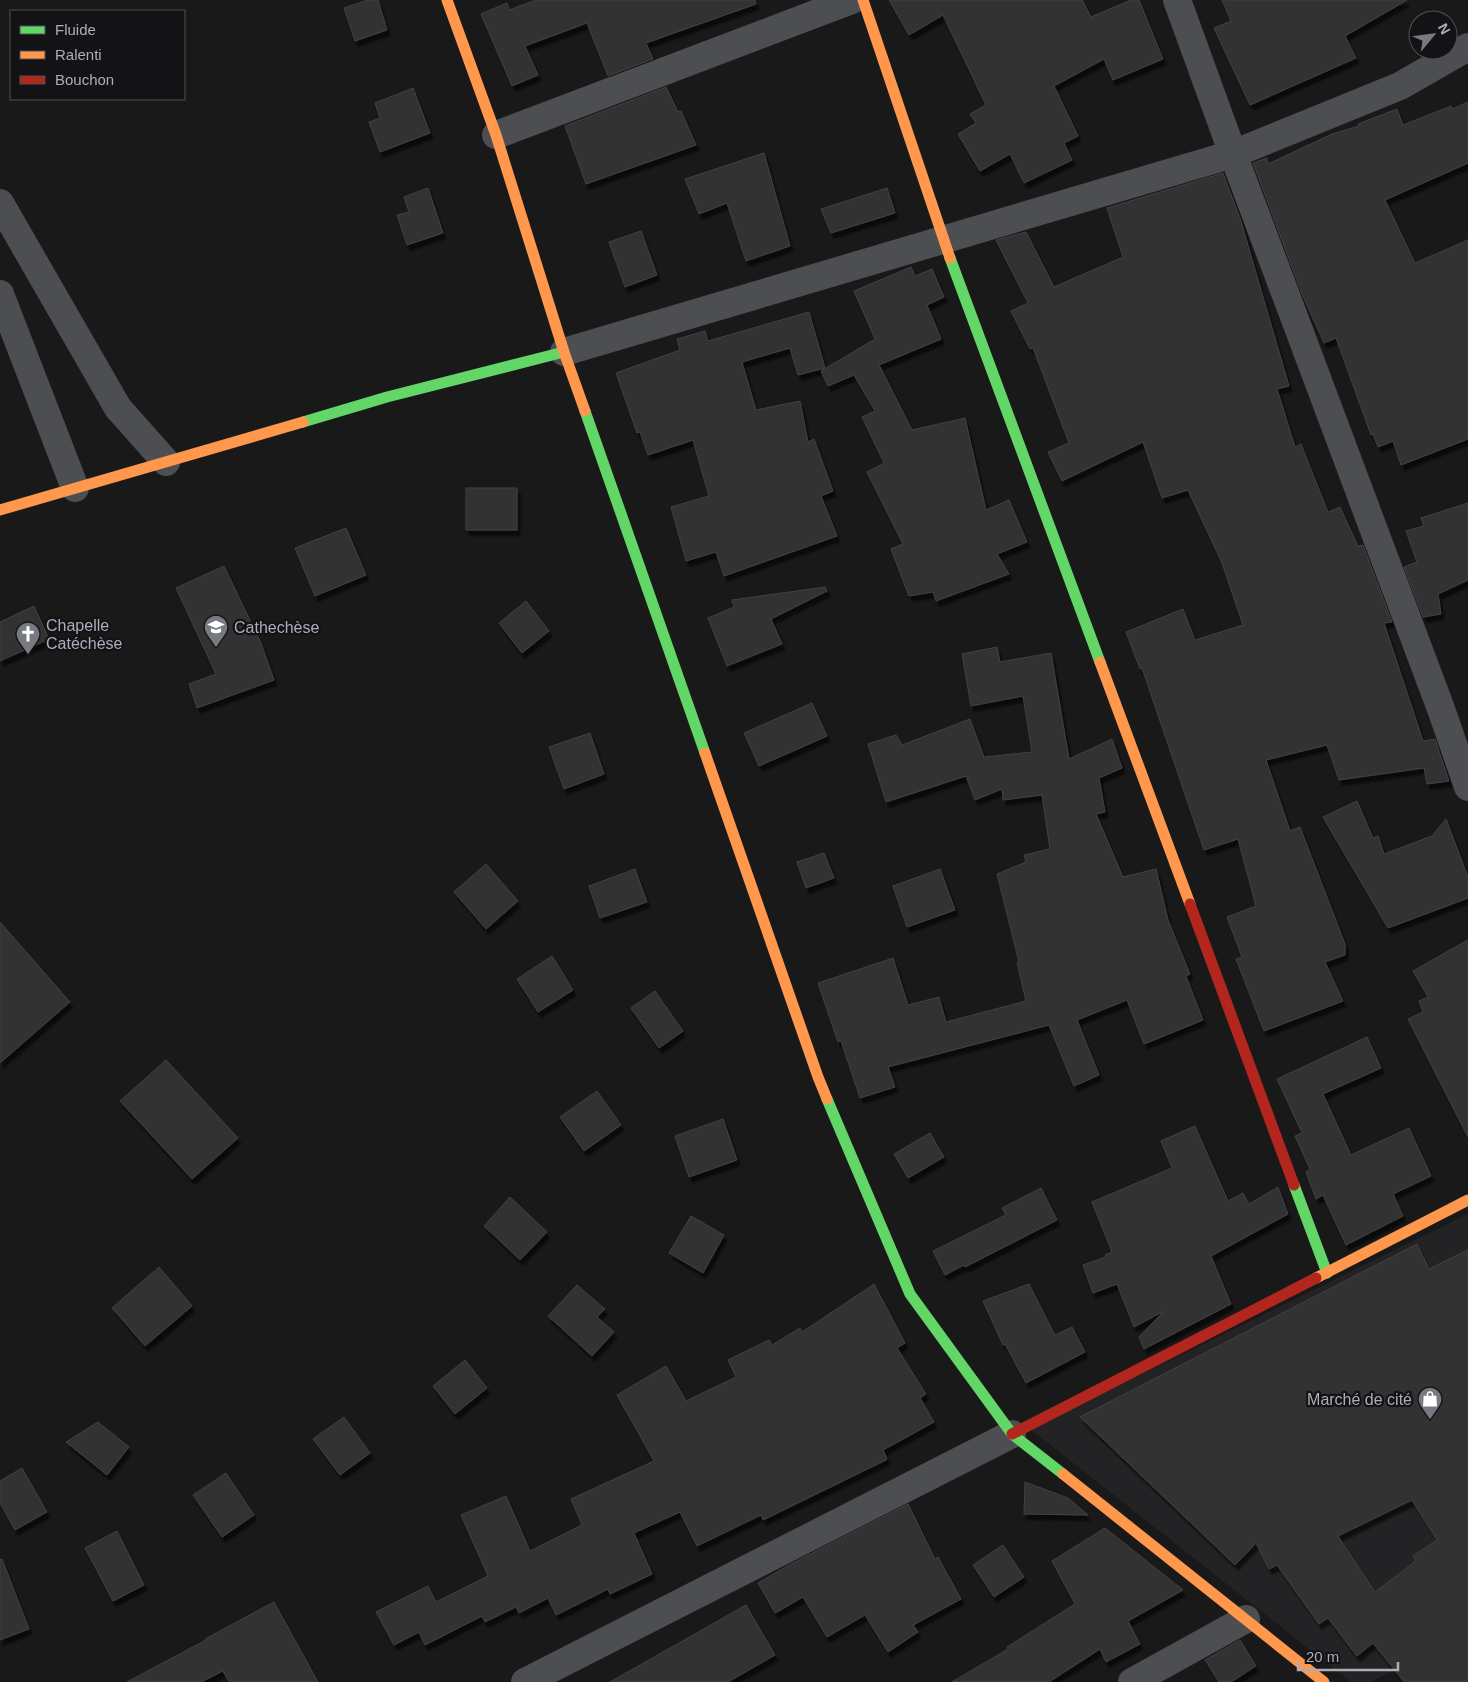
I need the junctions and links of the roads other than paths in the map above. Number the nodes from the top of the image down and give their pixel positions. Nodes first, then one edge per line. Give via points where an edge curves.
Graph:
1 (447, 0) edge
2 (852, 0) edge
3 (863, 0) edge
4 (1177, 0) edge
5 (1468, 47) edge
6 (496, 135) junction
7 (1233, 154) junction
8 (0, 203) edge
9 (943, 240) junction
10 (0, 294) edge
11 (564, 352) junction
12 (166, 462) junction
13 (75, 488) junction
14 (0, 510) edge
15 (1468, 787) edge
16 (1468, 1200) edge
17 (1327, 1273) junction
18 (1012, 1434) junction
19 (1246, 1619) junction
20 (525, 1682) edge
21 (1132, 1682) edge
22 (1324, 1682) edge

1 - 6 street
2 - 6 street
3 - 9 street
4 - 7 street
5 - 7 street via 1400,86
6 - 11 street
7 - 9 street
7 - 15 street
8 - 12 street via 118,408
9 - 11 street
9 - 17 street
10 - 13 street
11 - 12 street via 387,397
11 - 18 street via 818,1077 910,1294
12 - 13 street
13 - 14 street
16 - 17 street
17 - 18 street
18 - 19 street
18 - 20 street
19 - 21 street
19 - 22 street

